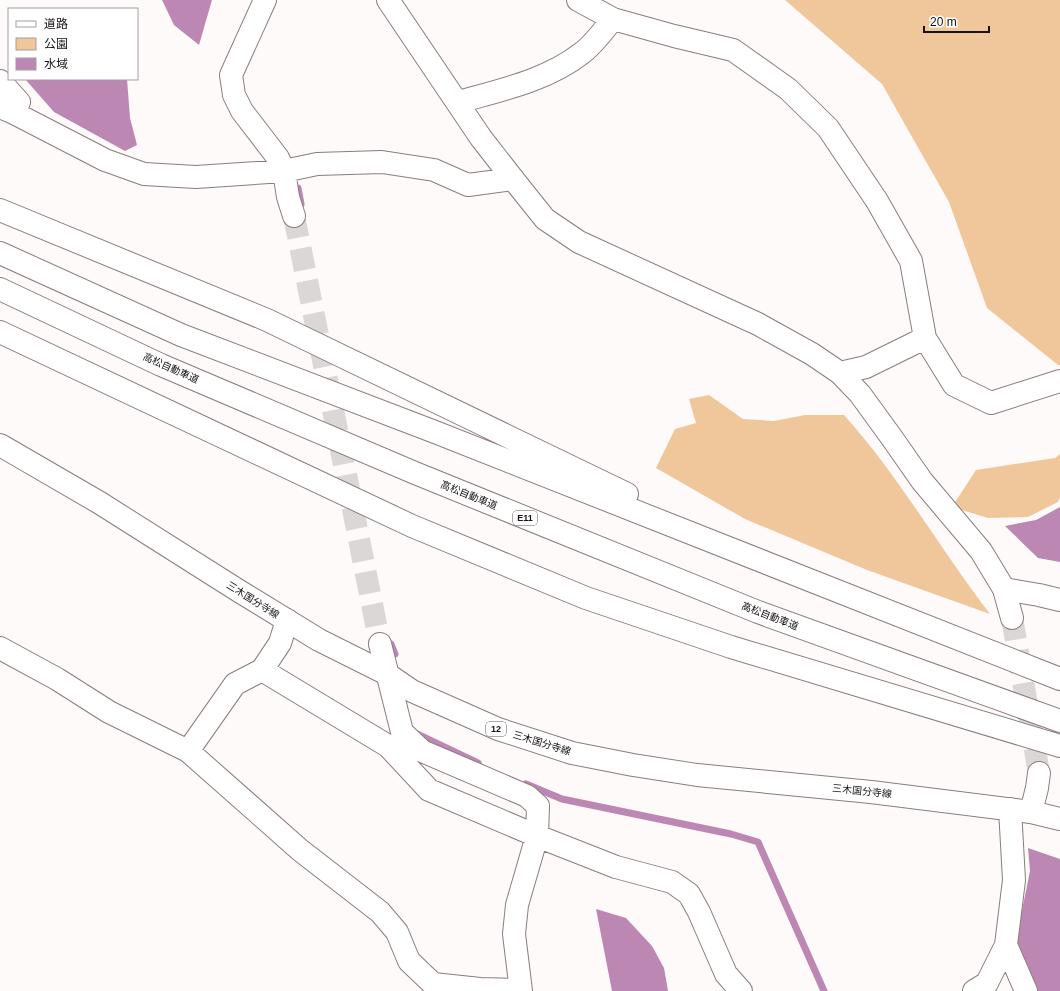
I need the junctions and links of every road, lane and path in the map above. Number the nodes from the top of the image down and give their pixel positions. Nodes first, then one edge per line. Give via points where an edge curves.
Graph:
1 (265, 0) edge
2 (388, 0) edge
3 (578, 0) edge
4 (613, 19) junction
5 (0, 81) edge
6 (458, 102) junction
7 (7, 110) edge
8 (284, 171) junction
9 (514, 179) junction
10 (0, 210) edge
11 (294, 216) tunnel mouth
12 (0, 253) edge
13 (0, 289) edge
14 (0, 332) edge
15 (925, 338) junction
16 (840, 373) junction
17 (1060, 381) edge
18 (0, 445) edge
19 (773, 566) junction
20 (1004, 588) junction
21 (1060, 600) edge
22 (1012, 618) tunnel mouth
23 (286, 620) junction
24 (380, 644) tunnel mouth
25 (0, 648) edge
26 (262, 670) junction
27 (387, 674) junction
28 (1060, 679) edge
29 (1060, 722) edge
30 (1060, 746) edge
31 (188, 751) junction
32 (1039, 773) tunnel mouth
33 (1021, 810) junction
34 (1060, 819) edge
35 (537, 836) junction
36 (1006, 944) junction
37 (521, 990) edge
38 (741, 991) edge
39 (974, 991) edge
40 (1026, 991) edge

1 - 8 main road via 231,75 234,95 242,111 278,158
2 - 6 main road
3 - 4 main road
4 - 6 main road via 583,53 546,76
4 - 15 main road via 733,50 788,89 828,128 877,201 911,261
5 - 7 main road via 18,102
6 - 9 main road via 481,138
7 - 8 main road via 105,160 144,174 196,177
8 - 9 main road via 317,164 382,162 434,170 468,185
8 - 11 main road
9 - 16 main road via 545,219 579,242 758,324
10 - 19 main road via 267,320
12 - 19 main road via 181,335 436,432
13 - 29 main road, 高松自動車道 / E11 via 161,365 415,474 758,612
14 - 30 main road via 412,526 586,598 731,647
15 - 16 main road via 866,367
15 - 17 main road via 954,385 991,403
16 - 20 main road via 869,407 922,481 981,551
18 - 23 main road, 三木国分寺線 / 12 via 100,503
19 - 28 main road
20 - 21 main road
20 - 22 main road
23 - 26 main road via 280,643
23 - 27 main road, 三木国分寺線 / 12 via 319,640
24 - 27 main road
25 - 31 main road via 57,679 109,712
26 - 31 main road via 235,684
26 - 35 main road via 388,746 429,790
27 - 33 main road, 三木国分寺線 / 12 via 412,691 498,729 572,753 697,775
27 - 35 main road via 402,732 422,751 527,796 538,806
31 - 37 main road via 300,850 380,912 398,932 409,961 434,984
32 - 33 main road via 1037,788
33 - 34 main road, 三木国分寺線 / 12
33 - 36 main road
35 - 37 main road via 517,905 514,934
35 - 38 main road via 616,867 672,882 689,894 726,974
36 - 39 main road via 987,982
36 - 40 main road

